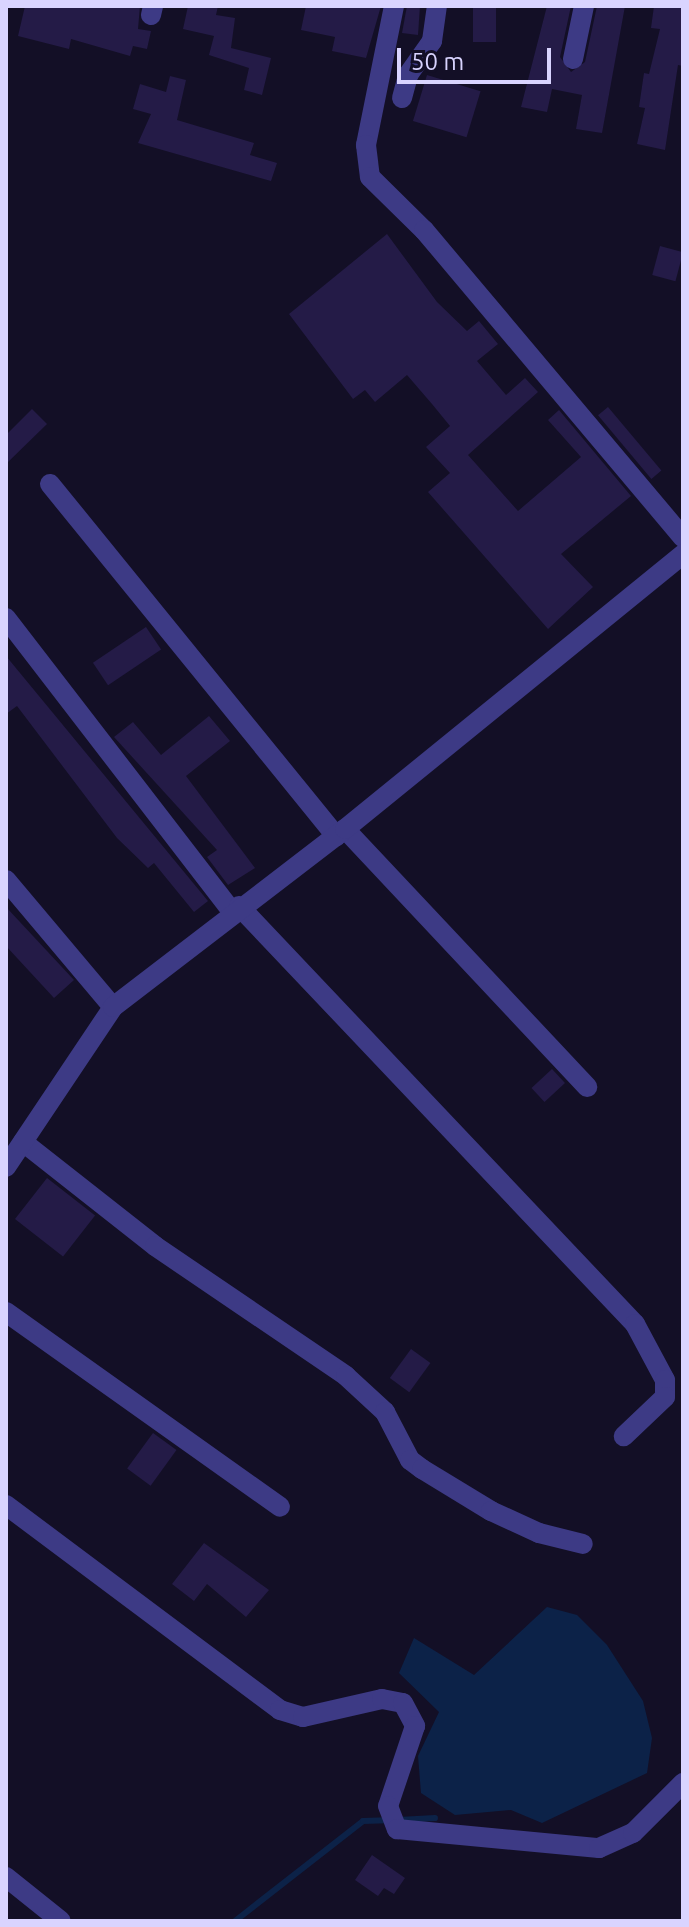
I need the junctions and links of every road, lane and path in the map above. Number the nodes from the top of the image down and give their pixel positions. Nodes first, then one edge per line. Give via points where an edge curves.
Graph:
1 (394, 6) edge
2 (437, 6) edge
3 (584, 6) edge
4 (573, 59) dead end
5 (402, 98) dead end
6 (50, 484) dead end
7 (683, 538) edge
8 (683, 554) edge
9 (6, 618) edge
10 (340, 833) junction
11 (6, 880) edge
12 (235, 908) junction
13 (113, 1007) junction
14 (587, 1087) dead end
15 (23, 1142) junction
16 (6, 1167) edge
17 (6, 1312) edge
18 (624, 1436) dead end
19 (6, 1505) edge
20 (280, 1507) dead end
21 (583, 1544) dead end
22 (683, 1783) edge
23 (6, 1877) edge
24 (61, 1921) edge

1 - 7 street via 366,145 370,177 424,230
2 - 5 street via 432,41
3 - 4 street
6 - 10 street
8 - 10 street
9 - 12 street
10 - 12 street
10 - 14 street
11 - 13 street
12 - 13 street
12 - 18 street via 635,1324 665,1380 665,1397
13 - 15 street
15 - 16 street
15 - 21 street via 155,1246 346,1376 385,1412 422,1469 503,1517
17 - 20 street
19 - 22 street via 280,1710 303,1717 382,1699 403,1703 413,1717 414,1740 390,1817 399,1830 608,1845
23 - 24 street

